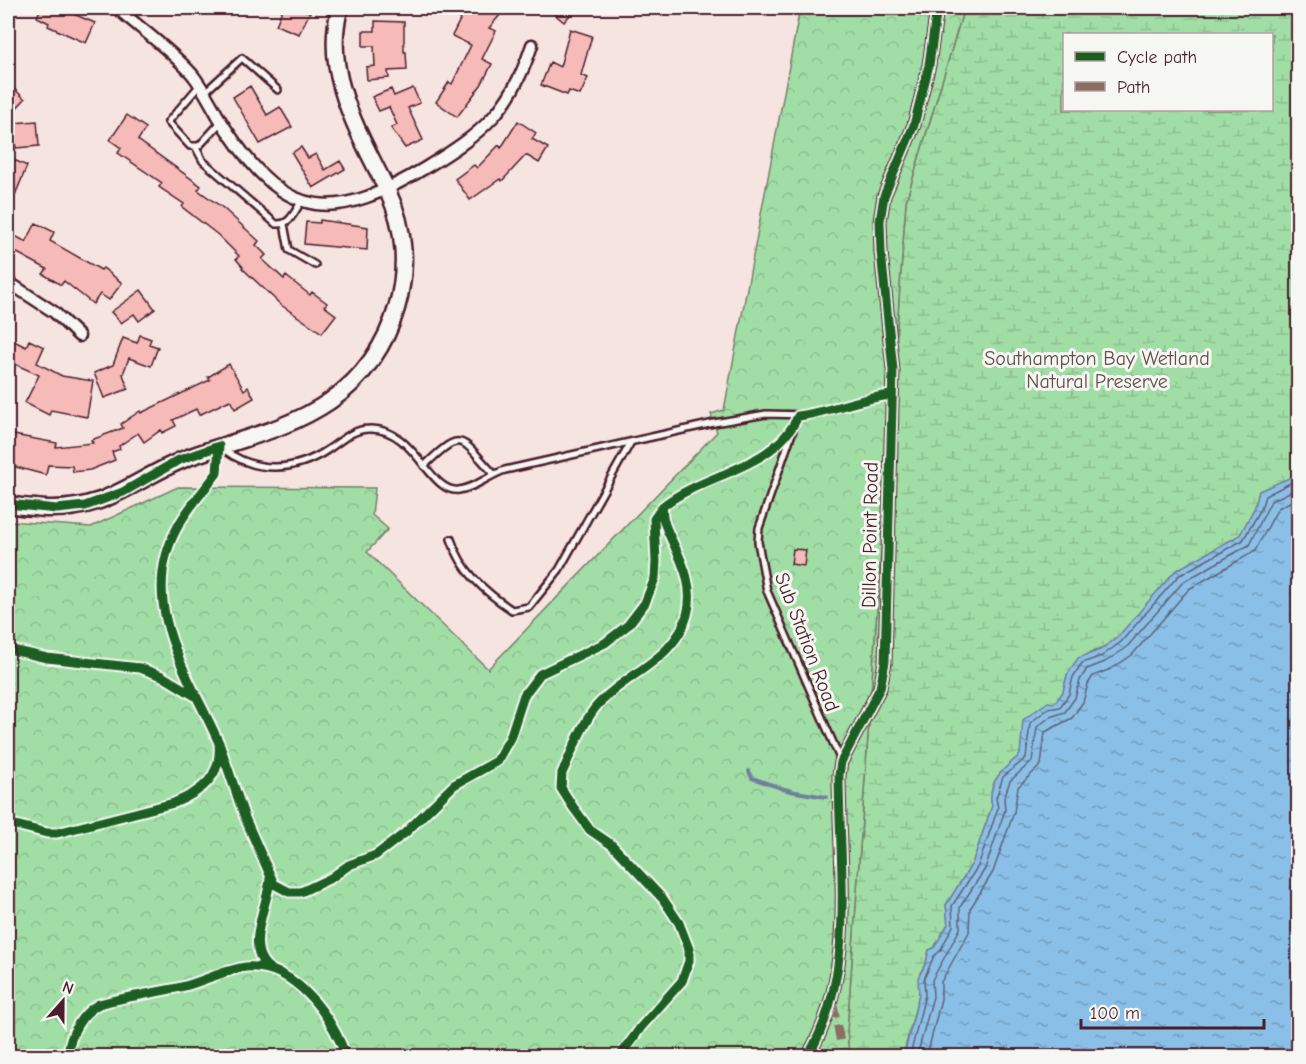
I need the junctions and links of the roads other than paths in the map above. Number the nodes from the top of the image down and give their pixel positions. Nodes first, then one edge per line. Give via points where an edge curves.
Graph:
1 (117, 8) edge
2 (340, 8) edge
3 (937, 8) edge
4 (532, 45) dead end
5 (202, 90) junction
6 (278, 90) dead end
7 (221, 121) junction
8 (195, 146) junction
9 (387, 190) junction
10 (301, 202) junction
11 (284, 224) junction
12 (315, 265) dead end
13 (8, 282) edge
14 (79, 336) dead end
15 (892, 395) junction
16 (798, 416) junction
17 (631, 442) junction
18 (219, 446) junction
19 (424, 466) junction
20 (494, 474) junction
21 (8, 504) edge
22 (451, 539) dead end
23 (841, 762) junction
24 (808, 1056) edge

1 - 5 street via 192,74
2 - 9 street via 337,68 351,117
3 - 15 street, Dillon Point Road via 914,125 884,196 880,221 892,345
4 - 9 street via 522,78 492,120 465,144
5 - 6 lane via 242,58
5 - 7 street
5 - 8 lane via 168,122 190,146
7 - 8 lane
7 - 10 street via 275,188
8 - 11 lane via 203,161 265,216 276,224
9 - 10 street via 340,206
9 - 18 street via 401,238 404,284 394,319 378,349 357,377 331,400 275,429
10 - 11 lane
11 - 12 lane via 290,250
13 - 14 street via 54,312
15 - 16 lane
15 - 23 street, Dillon Point Road via 885,662 880,688
16 - 17 lane via 766,414
16 - 23 lane, Sub Station Road via 759,528 758,542 767,591
17 - 20 lane
17 - 22 lane via 559,570 529,607 512,610 472,578 457,558
18 - 19 lane via 238,460 276,468 309,460 352,433 368,429 386,431 403,439
18 - 21 street via 179,460 123,492 85,506 57,509
19 - 20 lane via 456,491
19 - 20 lane via 455,441 464,443
23 - 24 street, Dillon Point Road via 839,963 833,999

